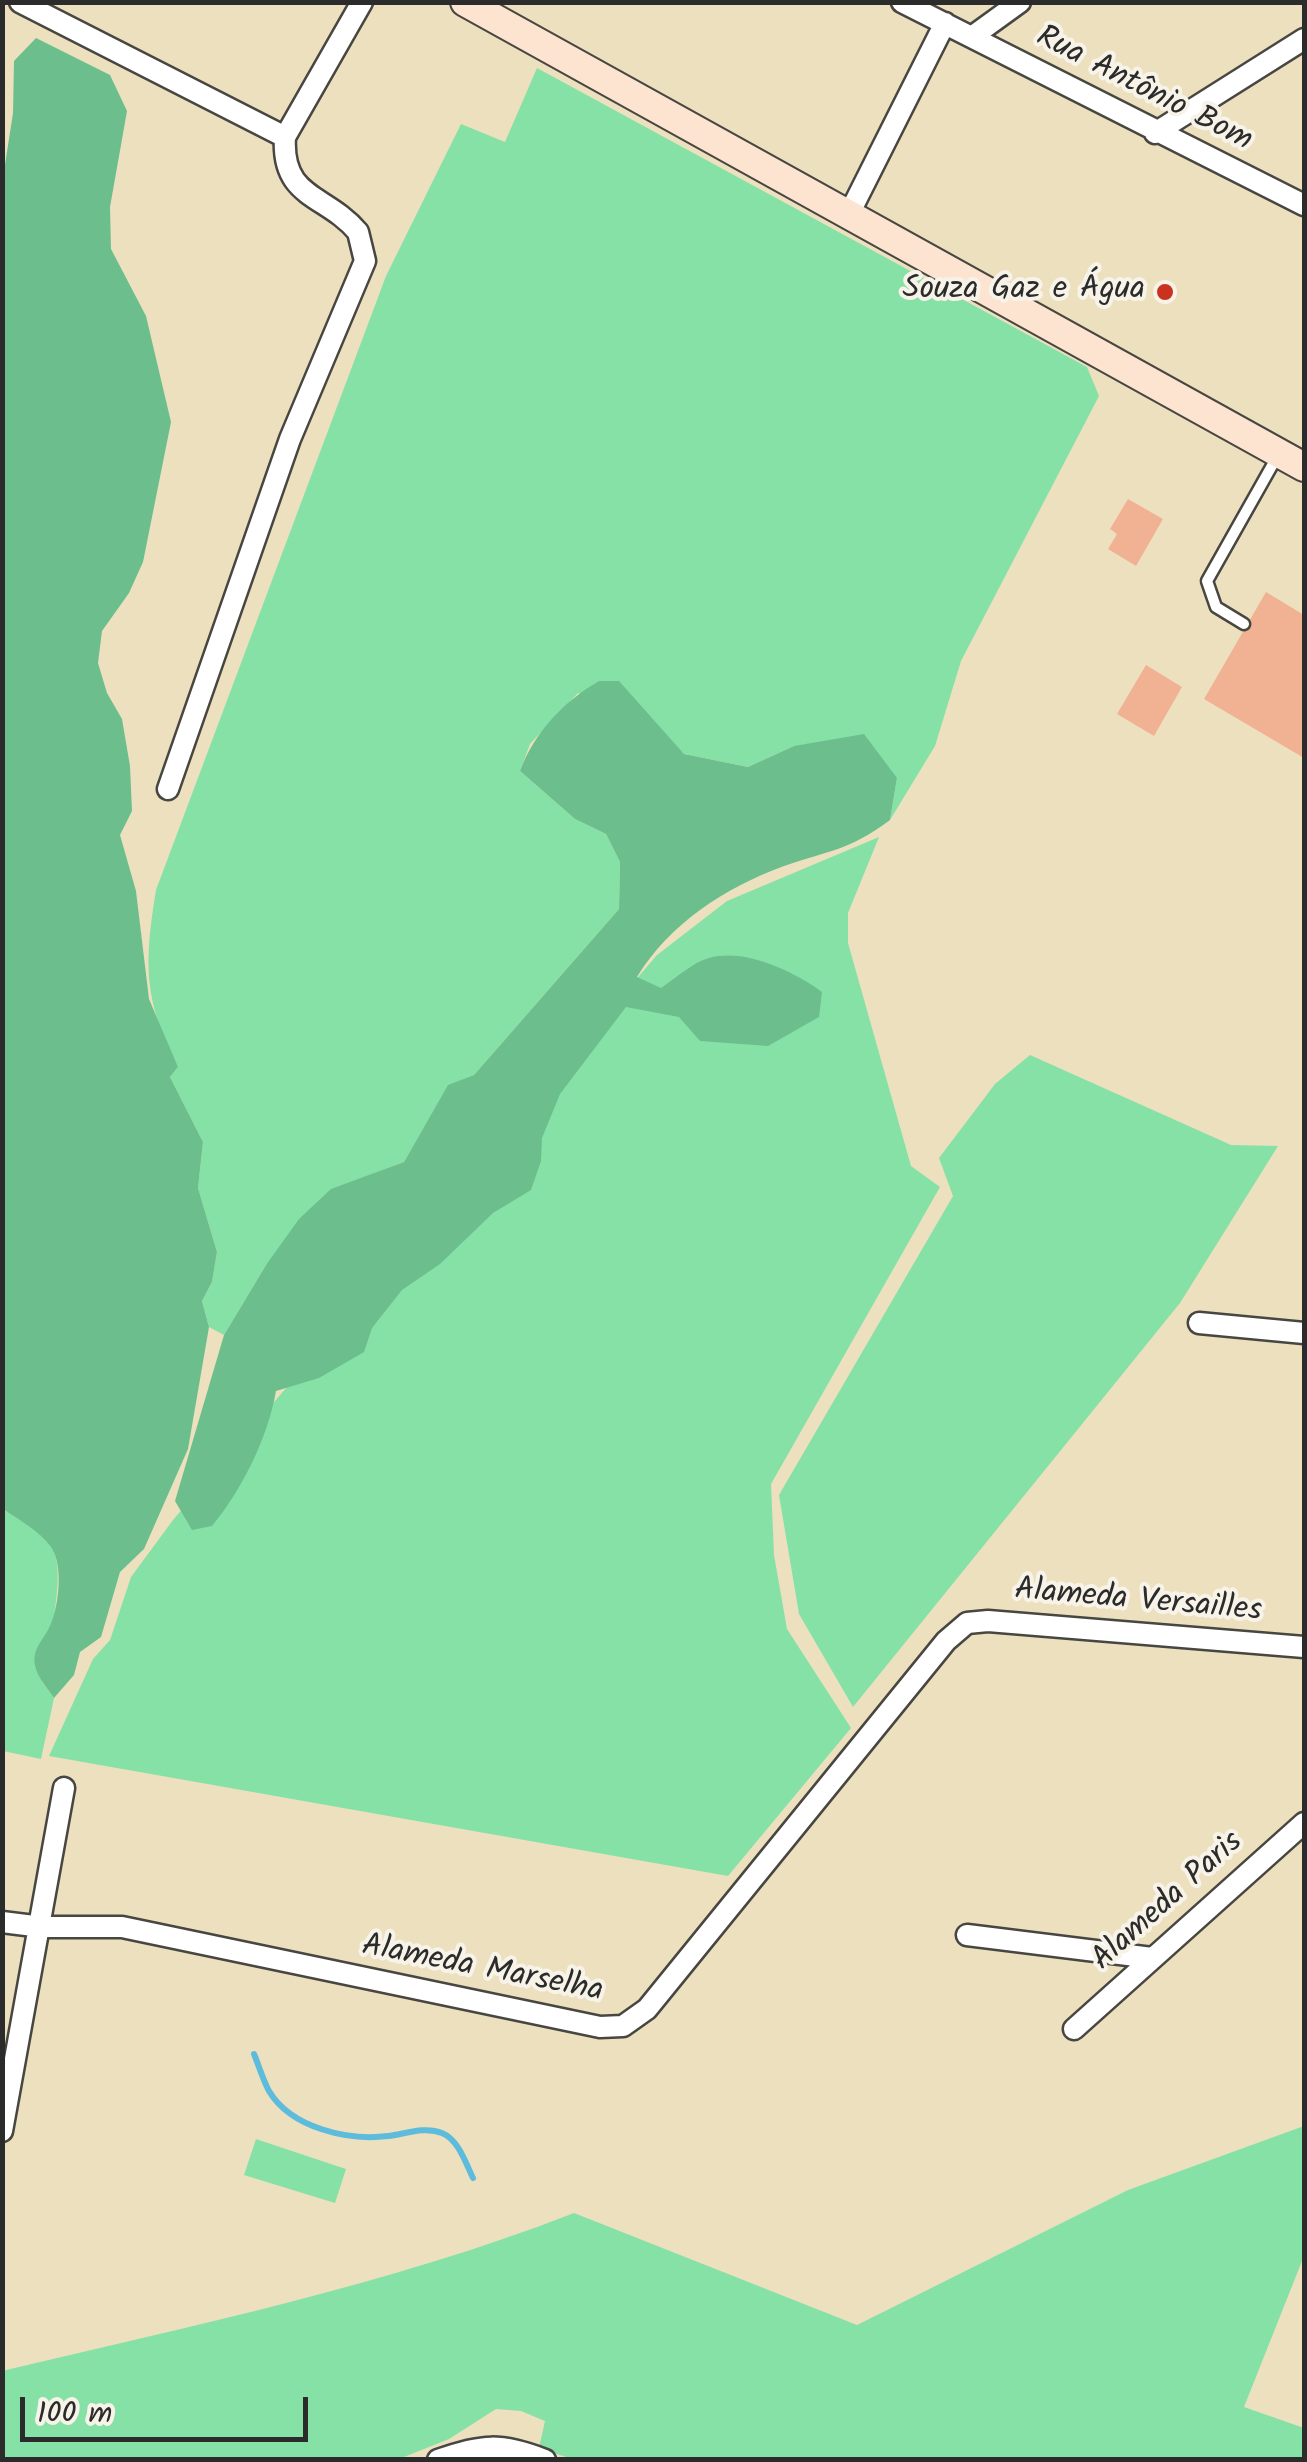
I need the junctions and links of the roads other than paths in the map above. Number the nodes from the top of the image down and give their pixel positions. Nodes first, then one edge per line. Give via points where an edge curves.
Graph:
1 (20, 2) edge
2 (362, 2) edge
3 (465, 2) edge
4 (902, 2) edge
5 (1020, 2) edge
6 (945, 23) junction
7 (972, 36) junction
8 (1304, 38) edge
9 (1155, 133) junction
10 (284, 137) junction
11 (1304, 205) edge
12 (850, 214) junction
13 (1278, 454) junction
14 (1304, 467) edge
15 (1244, 624) dead end
16 (168, 790) dead end
17 (1198, 1323) dead end
18 (1304, 1332) edge
19 (967, 1623) joint
20 (1304, 1647) edge
21 (64, 1788) dead end
22 (1304, 1823) edge
23 (2, 1922) edge
24 (42, 1927) junction
25 (966, 1936) dead end
26 (1152, 1958) junction
27 (1074, 2029) dead end
28 (2, 2131) edge
29 (540, 2458) edge
30 (438, 2460) edge

1 - 10 street
2 - 10 street
3 - 12 main road
4 - 6 street, Rua Antônio Bom
5 - 7 street
6 - 7 street, Rua Antônio Bom
6 - 12 street
7 - 9 street, Rua Antônio Bom
8 - 9 street
9 - 11 street, Rua Antônio Bom
10 - 16 street via 289,174 300,190 358,232 365,261 290,439
12 - 13 main road
13 - 14 main road
13 - 15 lane via 1208,582 1216,607
17 - 18 street
19 - 20 street, Alameda Versailles
19 - 24 street, Alameda Marselha via 647,2010 623,2026 600,2027 122,1928
21 - 24 street
22 - 26 street, Alameda Paris
23 - 24 street, Alameda Marselha
24 - 28 street
25 - 26 street
26 - 27 street, Alameda Paris
29 - 30 street via 506,2445

